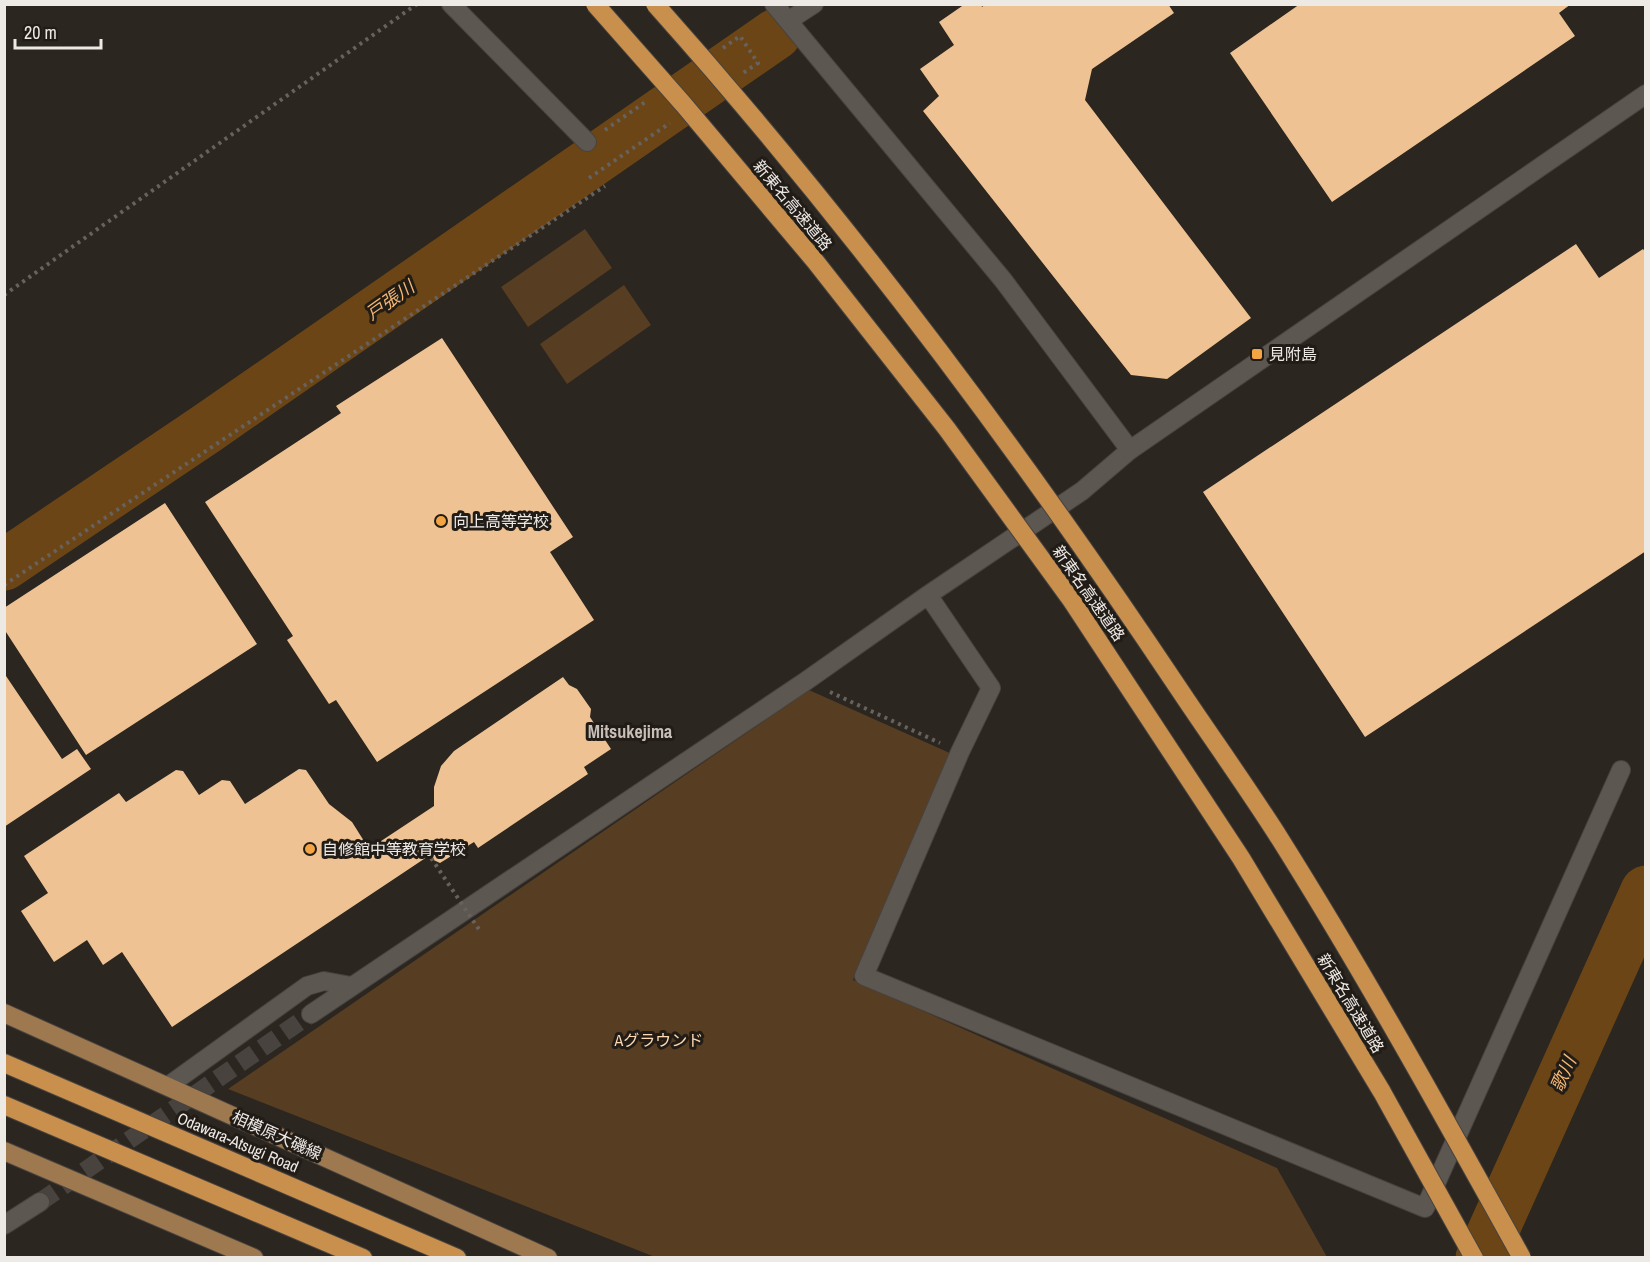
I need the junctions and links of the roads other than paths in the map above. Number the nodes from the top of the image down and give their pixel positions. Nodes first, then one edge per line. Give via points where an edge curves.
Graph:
1 (451, 4) edge
2 (595, 4) edge
3 (655, 4) edge
4 (774, 4) edge
5 (814, 4) edge
6 (788, 21) junction
7 (1646, 94) edge
8 (587, 142) dead end
9 (1130, 450) junction
10 (928, 595) junction
11 (1621, 770) dead end
12 (351, 986) junction
13 (4, 1013) edge
14 (311, 1014) tunnel mouth
15 (4, 1063) edge
16 (168, 1086) junction
17 (4, 1105) edge
18 (4, 1151) edge
19 (40, 1202) tunnel mouth
20 (4, 1225) edge
21 (254, 1257) edge
22 (363, 1257) edge
23 (457, 1257) edge
24 (548, 1257) edge
25 (1474, 1257) edge
26 (1522, 1257) edge

1 - 8 street
2 - 25 highway, 新東名高速道路, bridge via 815,261 947,429 1072,601 1241,858 1382,1092
3 - 26 highway, 新東名高速道路, bridge via 849,235 974,396 1107,581 1279,839 1419,1071
4 - 6 street
5 - 6 street
6 - 9 street via 1004,280
7 - 9 street
9 - 10 street via 1082,491
10 - 11 street via 991,688 864,976 1425,1208
10 - 12 street
12 - 14 street
12 - 16 street via 324,981 307,986
13 - 16 main road, 相模原大磯線
15 - 23 highway, Odawara-Atsugi Road
16 - 24 main road, 相模原大磯線
17 - 22 highway
18 - 21 main road
19 - 20 street

